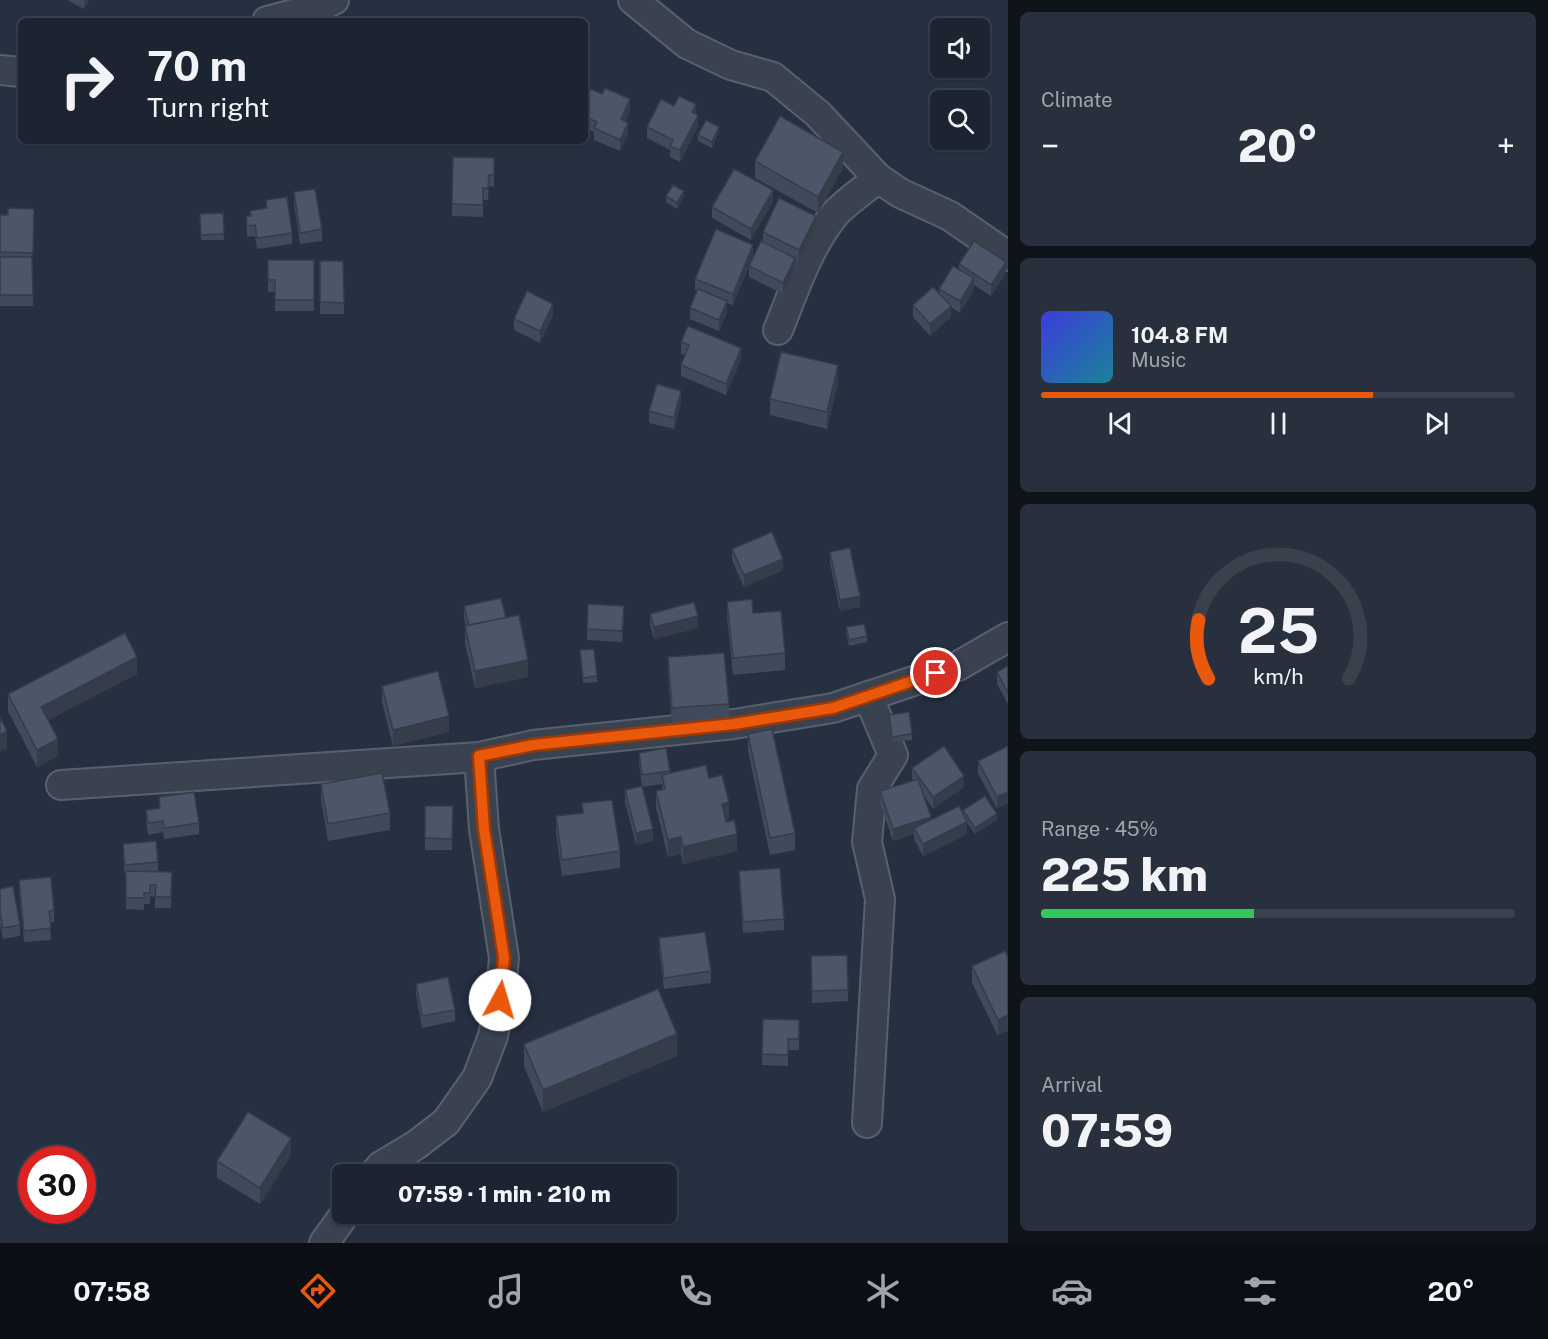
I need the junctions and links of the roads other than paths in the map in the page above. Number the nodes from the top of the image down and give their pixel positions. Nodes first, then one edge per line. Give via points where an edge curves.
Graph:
1 (334, 0) edge
2 (633, 0) edge
3 (278, 18) edge
4 (0, 70) edge
5 (18, 72) edge
6 (878, 178) junction
7 (1008, 256) edge
8 (778, 330) dead end
9 (1008, 637) edge
10 (868, 696) junction
11 (479, 756) junction
12 (61, 785) dead end
13 (867, 1123) dead end
14 (384, 1164) edge
15 (338, 1224) edge
16 (324, 1243) edge

1 - 3 street
2 - 6 street via 687,44 731,65 773,77 818,114
4 - 5 street
6 - 7 street via 950,216
6 - 8 street via 836,213 818,239
9 - 10 street via 958,666
10 - 11 street via 833,708 734,724 533,745
10 - 13 street via 893,755 872,789 867,842 880,899
11 - 12 street
11 - 14 street via 484,829 504,958 493,1036 477,1078 446,1122
15 - 16 street

